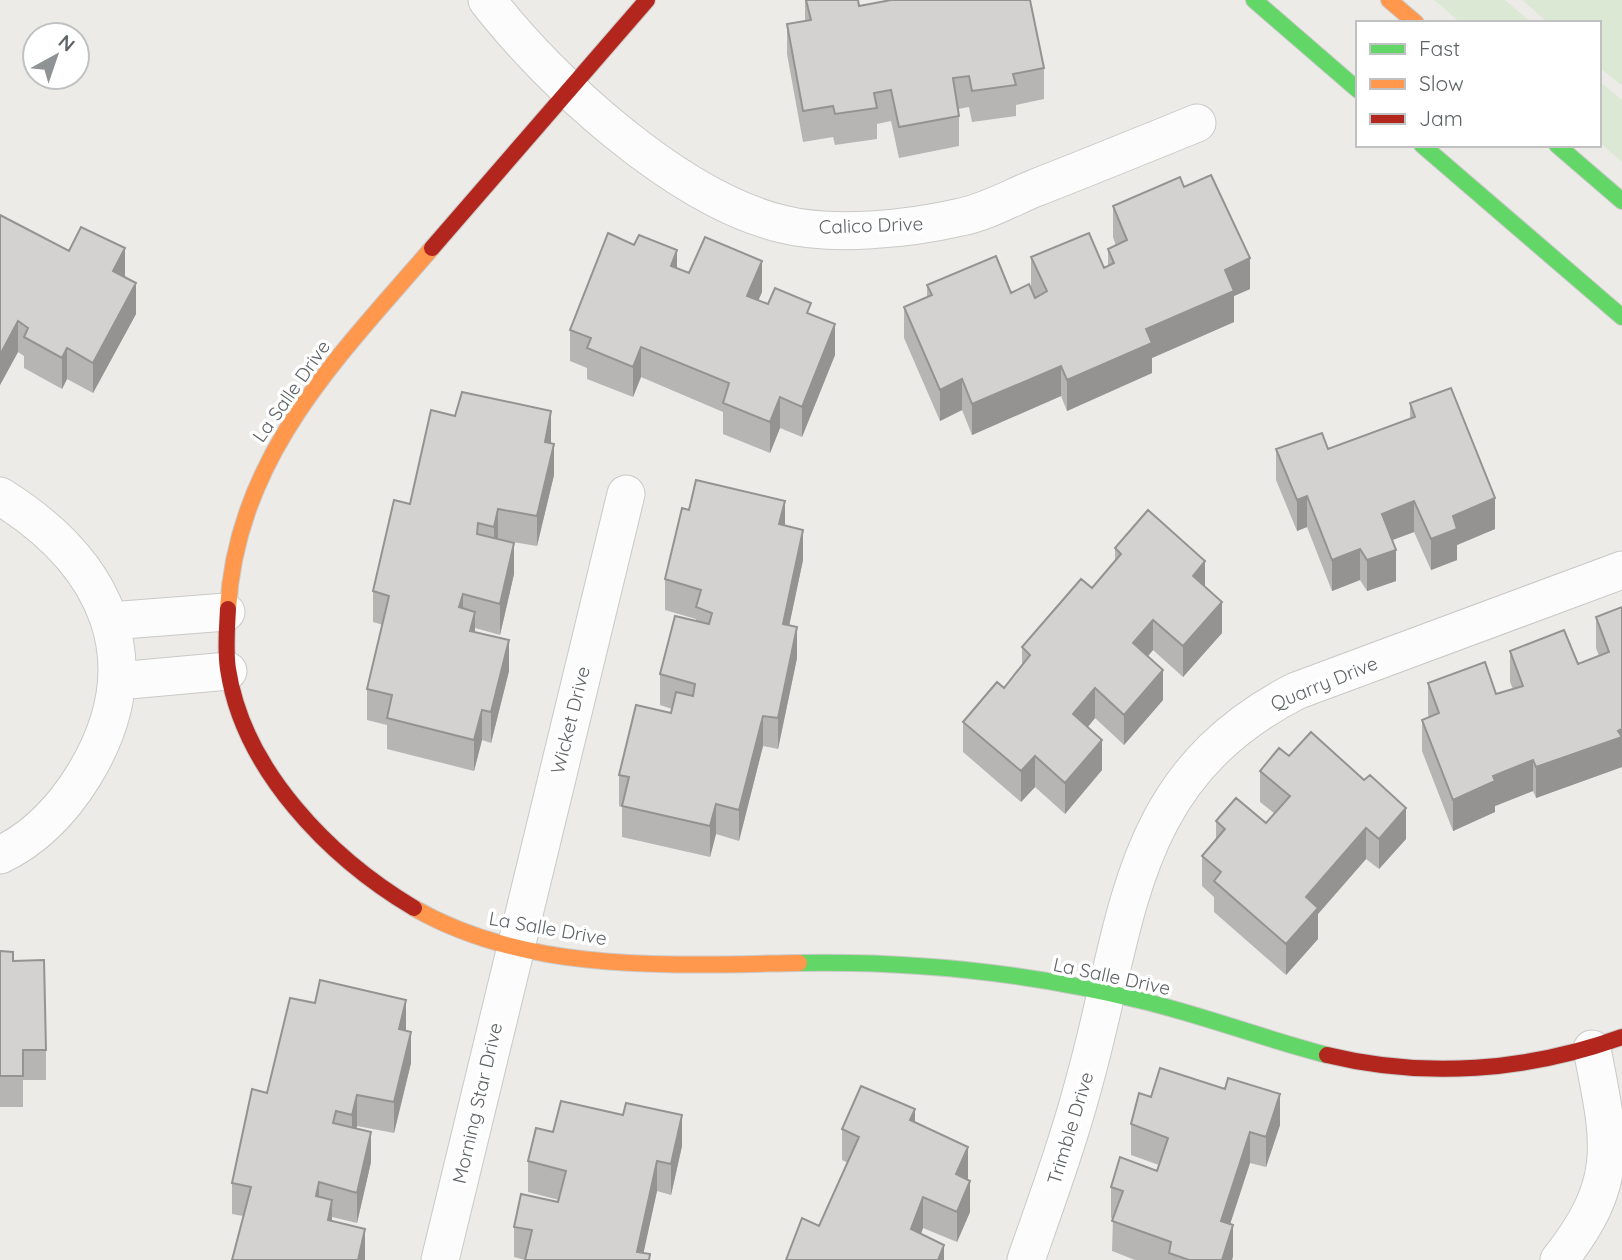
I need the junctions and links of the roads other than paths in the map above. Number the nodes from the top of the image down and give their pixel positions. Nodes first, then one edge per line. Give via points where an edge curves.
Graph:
1 (487, 0) edge
2 (647, 0) edge
3 (1254, 0) edge
4 (1389, 0) edge
5 (1414, 21) edge
6 (1356, 88) edge
7 (570, 89) junction
8 (1197, 123) dead end
9 (1424, 147) edge
10 (1559, 147) edge
11 (1622, 201) edge
12 (1622, 317) edge
13 (625, 494) dead end
14 (0, 496) edge
15 (1622, 570) edge
16 (226, 612) junction
17 (110, 621) junction
18 (228, 671) junction
19 (118, 681) junction
20 (0, 855) edge
21 (514, 946) junction
22 (1105, 993) junction
23 (1607, 1043) edge
24 (440, 1260) edge
25 (1026, 1260) edge
26 (1559, 1260) edge

1 - 7 street, Calico Drive via 534,57
2 - 7 street, La Salle Drive
3 - 6 street
4 - 5 street
7 - 8 street, Calico Drive via 658,164 705,194 784,225 821,229 916,225 963,217
7 - 16 street, La Salle Drive via 332,365 275,445 248,505 229,575
9 - 12 street
10 - 11 street
13 - 21 street, Wicket Drive
14 - 17 street via 65,545 92,580
15 - 22 street, Quarry Drive via 1296,691 1238,726 1191,773 1151,835 1119,930
16 - 17 street
16 - 18 street, La Salle Drive
17 - 19 street
18 - 19 street
18 - 21 street, La Salle Drive via 240,709 279,787 360,873 418,911 478,937
19 - 20 street via 107,729 70,798 27,839
21 - 22 street, La Salle Drive via 565,956 663,964 872,963 1009,975
21 - 24 street, Morning Star Drive
22 - 23 street, La Salle Drive via 1306,1049 1417,1068 1539,1061
22 - 25 street, Trimble Drive via 1085,1079
23 - 26 street via 1607,1178 1588,1220

